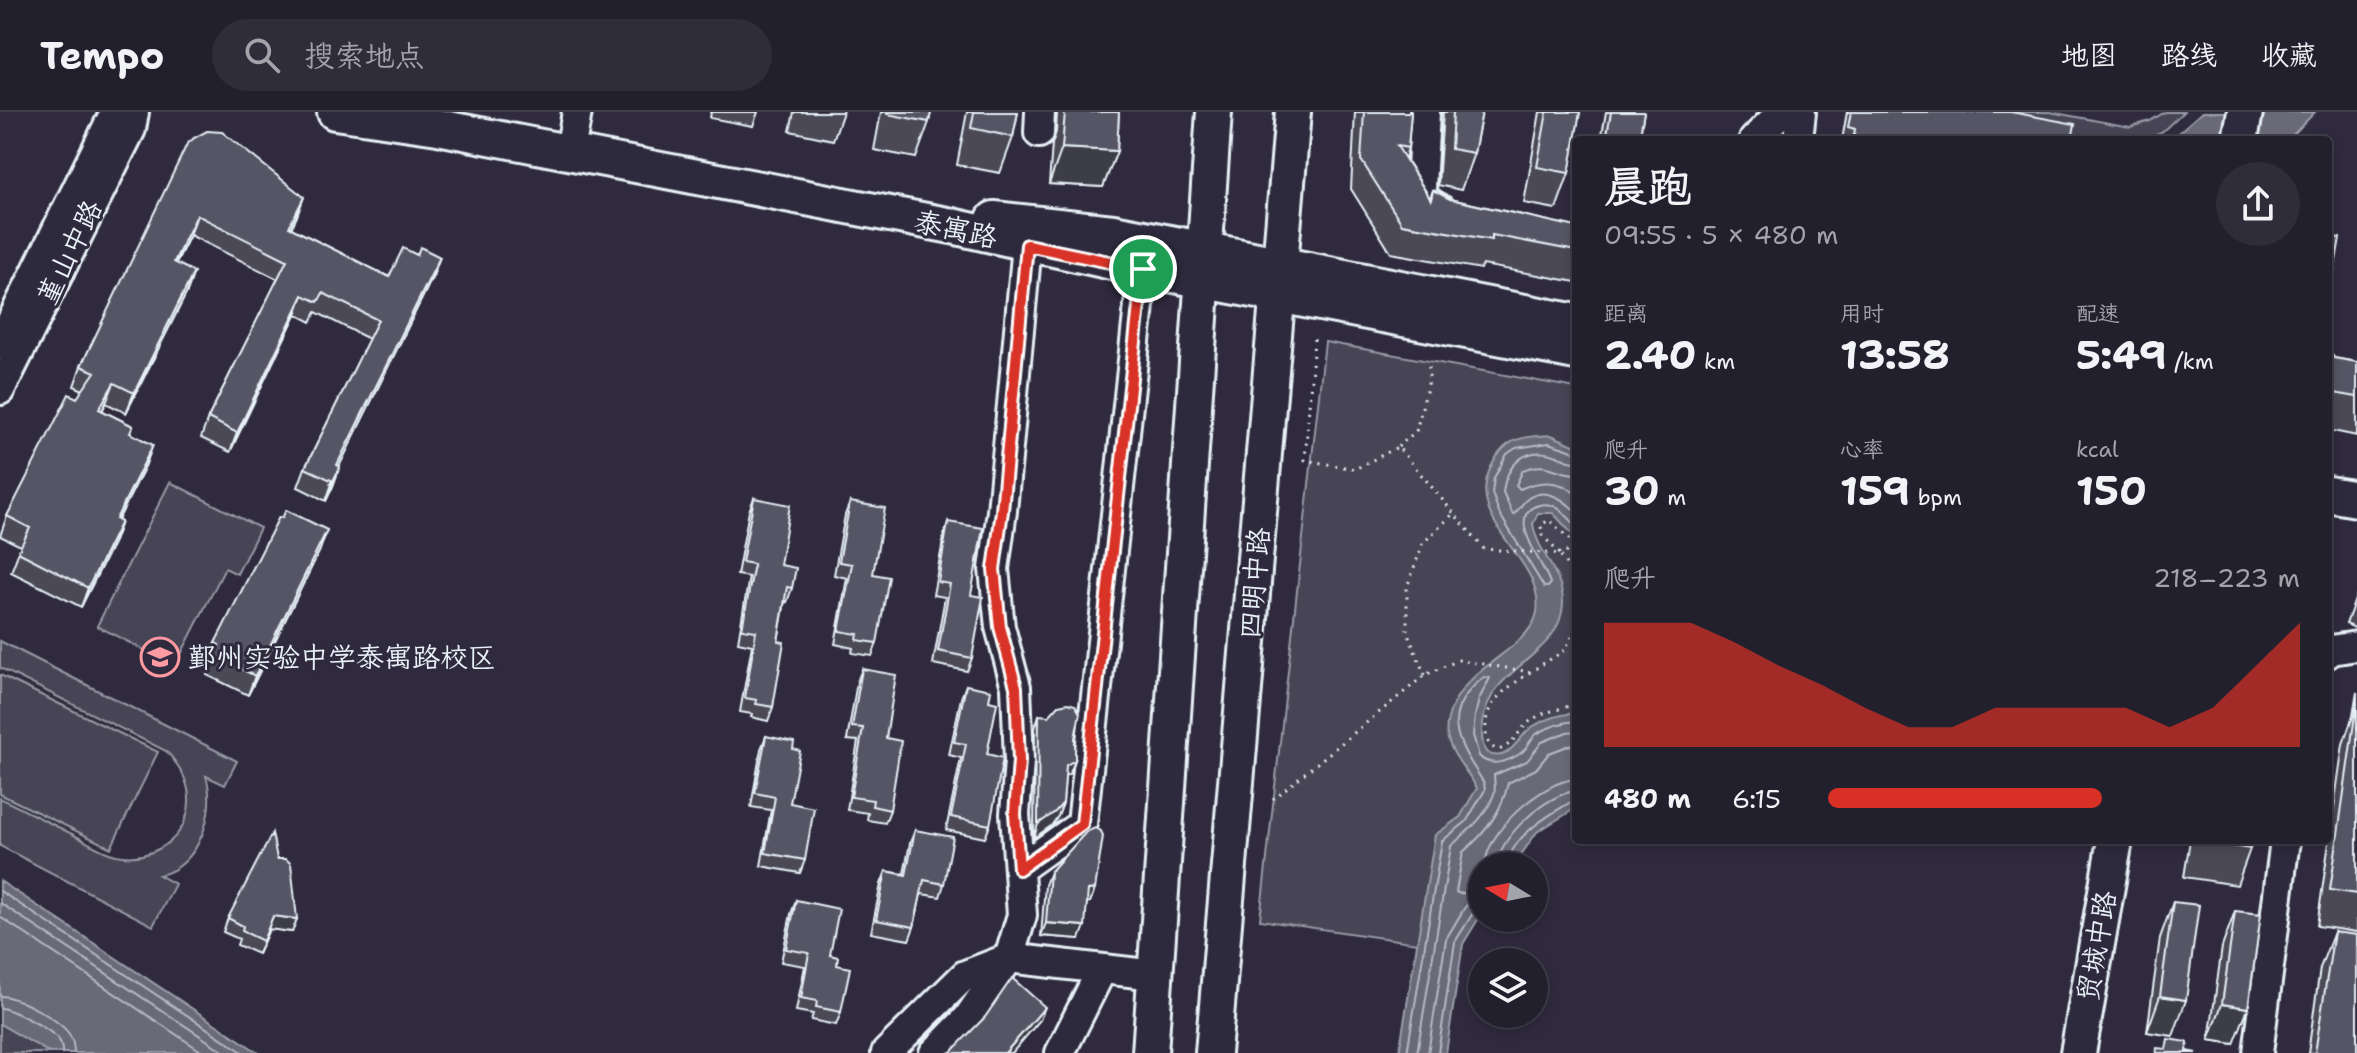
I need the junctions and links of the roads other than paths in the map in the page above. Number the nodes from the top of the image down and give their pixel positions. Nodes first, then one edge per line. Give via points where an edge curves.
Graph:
1 (115, 112) edge
2 (134, 112) edge
3 (335, 112) edge
4 (432, 112) edge
5 (1214, 112) edge
6 (1293, 112) edge
7 (1425, 112) edge
8 (1781, 112) edge
9 (1801, 112) edge
10 (2245, 112) edge
11 (575, 126) edge
12 (1758, 136) edge
13 (1798, 136) edge
14 (2241, 136) edge
15 (1473, 219) edge
16 (1027, 245) junction
17 (1203, 264) junction
18 (1143, 269) junction
19 (1280, 280) junction
20 (1572, 321) edge
21 (0, 345) edge
22 (1572, 351) edge
23 (0, 390) edge
24 (2332, 472) edge
25 (2357, 476) edge
26 (2332, 495) edge
27 (2357, 499) edge
28 (2357, 646) edge
29 (2332, 650) edge
30 (2114, 844) edge
31 (2284, 844) edge
32 (1019, 869) junction
33 (1009, 958) junction
34 (1102, 969) junction
35 (1155, 975) junction
36 (886, 1053) edge
37 (934, 1053) edge
38 (1060, 1053) edge
39 (1150, 1053) edge
40 (1213, 1053) edge
41 (2078, 1053) edge
42 (2258, 1053) edge

1 - 21 street, 堇山中路
2 - 23 street, 堇山中路 via 131,129
3 - 16 main road, 泰寓路 via 438,127
4 - 11 main road, 泰寓路
5 - 17 main road
6 - 19 main road, 四明中路
7 - 15 street via 1424,199 1443,212
8 - 12 street
9 - 13 street
10 - 14 main road
11 - 17 main road, 泰寓路 via 952,215 1113,232
16 - 18 main road, 泰寓路
16 - 32 street via 994,569 1000,627 1016,687
17 - 18 main road, 泰寓路
17 - 19 main road, 泰寓路
17 - 35 main road
18 - 32 street via 1082,824
19 - 20 main road, 泰寓路
19 - 22 main road, 泰寓路
19 - 40 main road, 四明中路
24 - 25 main road
26 - 27 main road
28 - 29 street
30 - 41 main road, 贸城中路
31 - 42 street
32 - 33 street via 1022,915
33 - 34 street
33 - 36 street via 965,975
33 - 37 street via 968,1018
34 - 35 street
34 - 38 street
35 - 39 main road

